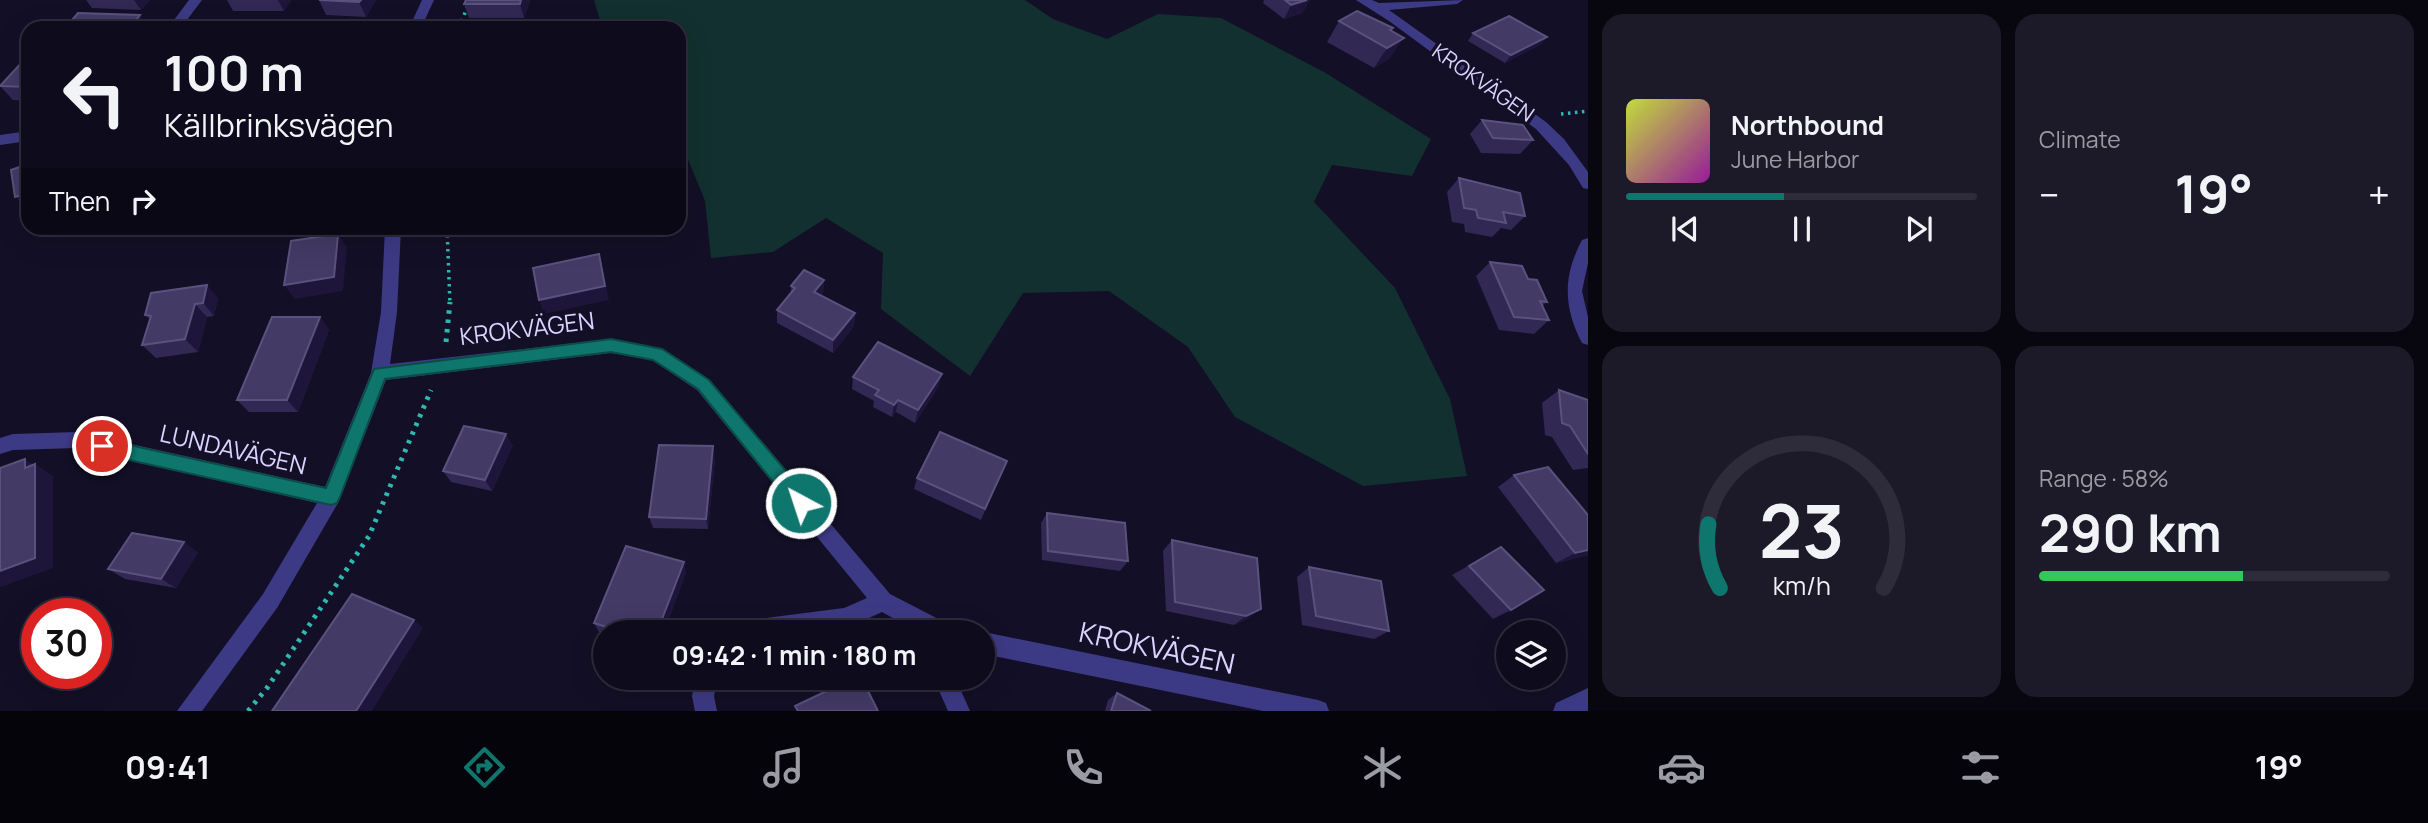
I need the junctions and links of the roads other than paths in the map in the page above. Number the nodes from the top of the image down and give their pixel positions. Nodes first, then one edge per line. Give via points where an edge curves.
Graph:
1 (196, 0) edge
2 (428, 0) edge
3 (1362, 0) edge
4 (1457, 0) edge
5 (1379, 7) junction
6 (180, 21) edge
7 (418, 21) edge
8 (21, 137) edge
9 (0, 140) edge
10 (1588, 184) edge
11 (393, 235) edge
12 (1588, 244) edge
13 (1588, 338) edge
14 (380, 373) junction
15 (0, 446) edge
16 (331, 497) junction
17 (883, 601) junction
18 (830, 620) edge
19 (918, 620) edge
20 (995, 645) edge
21 (704, 690) edge
22 (950, 690) edge
23 (1588, 699) edge
24 (188, 711) edge
25 (706, 711) edge
26 (959, 711) edge
27 (1318, 711) edge
28 (1564, 711) edge

1 - 6 street
2 - 7 street
3 - 5 street, KROKVÄGEN
4 - 5 street
5 - 10 street, KROKVÄGEN via 1442,56 1536,118 1577,164
8 - 9 street
11 - 14 street
12 - 13 street via 1574,274 1577,314
14 - 16 street
14 - 17 street, KROKVÄGEN via 611,346 656,354 704,384
15 - 16 street, LUNDAVÄGEN via 77,440
16 - 24 street via 270,601
17 - 18 street
17 - 19 street, KROKVÄGEN
20 - 27 street, KROKVÄGEN
21 - 25 street
22 - 26 street
23 - 28 street

